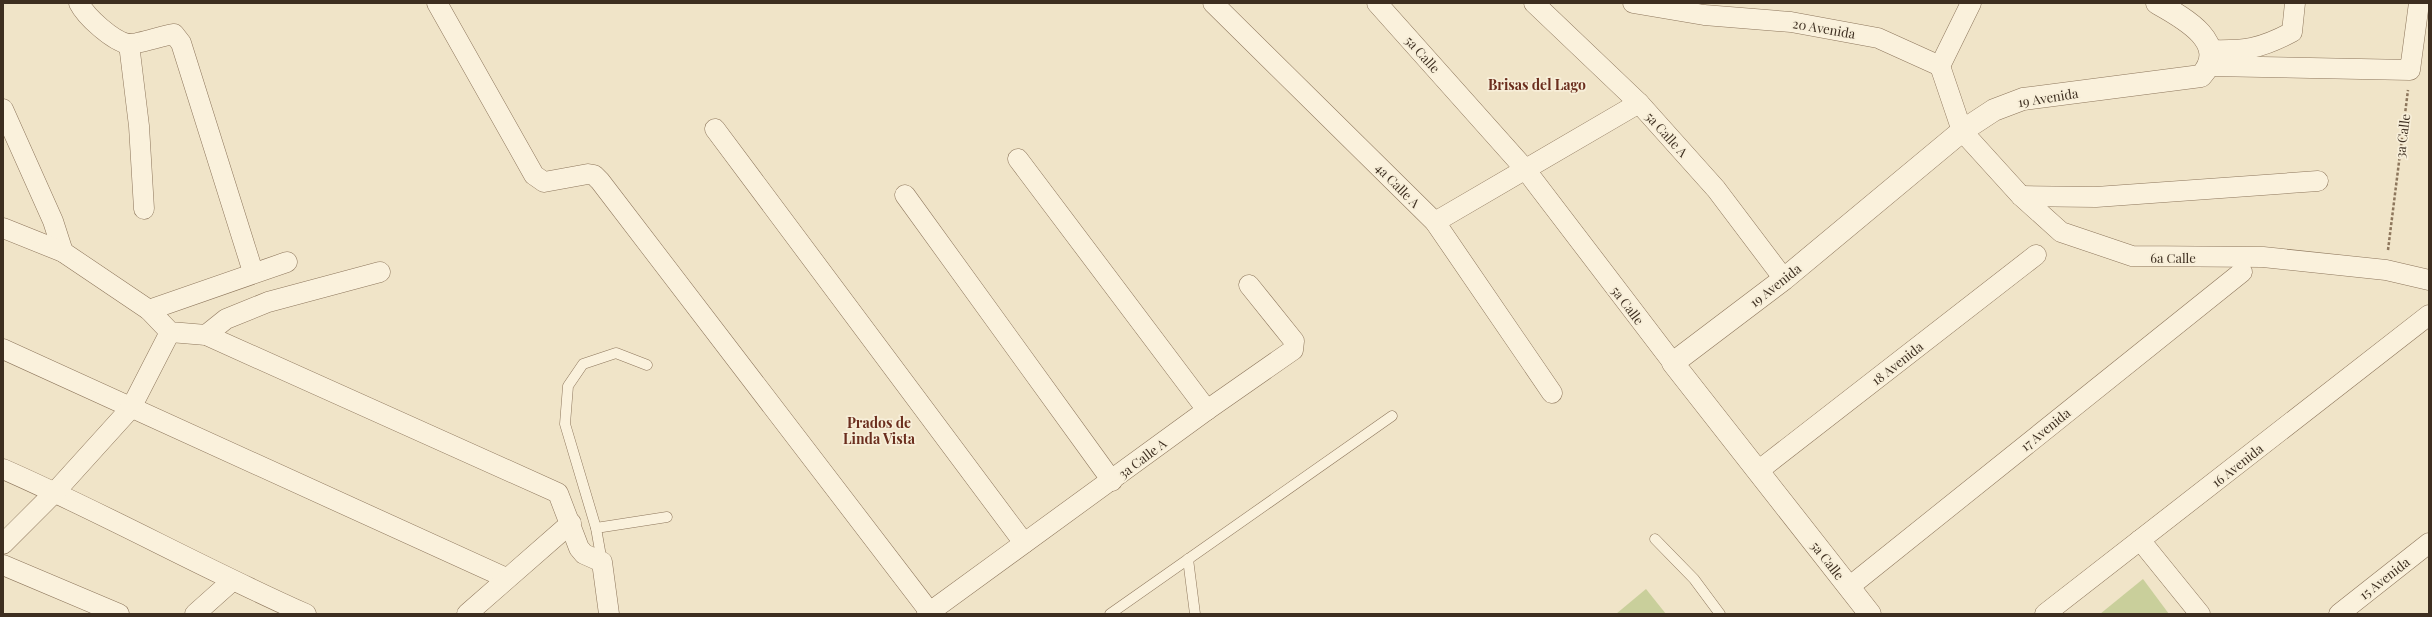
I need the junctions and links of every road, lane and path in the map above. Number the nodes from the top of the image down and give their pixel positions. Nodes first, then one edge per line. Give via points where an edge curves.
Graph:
1 (79, 3) edge
2 (437, 3) edge
3 (1213, 3) edge
4 (1377, 3) edge
5 (1534, 3) edge
6 (1633, 3) edge
7 (1971, 3) edge
8 (2157, 3) edge
9 (2295, 3) edge
10 (2419, 3) edge
11 (129, 44) junction
12 (2210, 58) junction
13 (1940, 66) junction
14 (2410, 70) junction
15 (1638, 103) junction
16 (3, 109) edge
17 (715, 129) dead end
18 (1962, 131) junction
19 (1018, 159) dead end
20 (1525, 170) junction
21 (2318, 181) dead end
22 (905, 195) dead end
23 (2021, 196) junction
24 (144, 209) dead end
25 (1435, 222) junction
26 (3, 228) edge
27 (63, 252) junction
28 (2036, 255) dead end
29 (287, 262) dead end
30 (2386, 270) junction
31 (253, 272) junction
32 (380, 272) dead end
33 (2242, 272) dead end
34 (1784, 279) junction
35 (2429, 280) edge
36 (1249, 285) dead end
37 (149, 310) junction
38 (2429, 315) edge
39 (170, 332) junction
40 (206, 335) junction
41 (3, 349) edge
42 (1673, 363) junction
43 (647, 365) dead end
44 (1552, 393) dead end
45 (131, 408) junction
46 (1206, 410) junction
47 (1392, 416) dead end
48 (3, 469) edge
49 (1758, 471) junction
50 (1112, 481) junction
51 (55, 492) junction
52 (667, 517) dead end
53 (571, 523) junction
54 (596, 528) junction
55 (1655, 539) dead end
56 (2140, 540) junction
57 (1024, 543) junction
58 (3, 544) edge
59 (2425, 549) edge
60 (1188, 559) junction
61 (602, 562) junction
62 (3, 565) edge
63 (506, 578) junction
64 (232, 581) junction
65 (1849, 587) junction
66 (928, 612) edge
67 (119, 614) edge
68 (196, 614) edge
69 (306, 614) edge
70 (467, 614) edge
71 (609, 614) edge
72 (1110, 614) edge
73 (1195, 614) edge
74 (1720, 614) edge
75 (1870, 614) edge
76 (2045, 614) edge
77 (2200, 614) edge
78 (2339, 614) edge

1 - 11 street via 83,11 102,30
2 - 66 street via 534,175 544,182 588,174 594,175 600,181
3 - 25 street, 4a Calle A
4 - 20 street, 5a Calle
5 - 15 street, 5a Calle A
6 - 13 street, 20 Avenida via 1704,15 1790,22 1878,38
7 - 13 street
8 - 12 street via 2202,33
9 - 12 street via 2292,32 2270,44
10 - 14 street
11 - 24 street via 139,126
11 - 31 street via 174,34 181,43
12 - 14 street
12 - 18 street, 19 Avenida via 2201,76 2023,99 1994,110
13 - 18 street
14 - 30 path, 3a Calle
15 - 20 street
15 - 34 street, 5a Calle A via 1716,189
16 - 27 street via 53,221
17 - 57 street
18 - 23 street, 6a Calle
18 - 34 street, 19 Avenida
19 - 46 street
20 - 25 street
20 - 42 street, 5a Calle
21 - 23 street via 2096,198
22 - 50 street
23 - 30 street, 6a Calle via 2061,232 2132,256 2263,257
25 - 44 street, 4a Calle A
26 - 27 street
27 - 37 street
28 - 49 street, 18 Avenida
29 - 31 street
30 - 35 street, 6a Calle
31 - 37 street
32 - 40 street via 268,302 226,318
33 - 65 street, 17 Avenida
34 - 42 street, 19 Avenida
36 - 46 street, 3a Calle A via 1294,341 1294,350
37 - 39 street
38 - 56 street, 16 Avenida
39 - 40 street
39 - 45 street
40 - 53 street via 558,493
41 - 45 street
42 - 49 street, 5a Calle
43 - 54 lane via 616,353 583,364 568,386 565,424
45 - 51 street
45 - 63 street
46 - 50 street, 3a Calle A
47 - 60 lane
48 - 51 street
49 - 65 street, 5a Calle
50 - 57 street, 3a Calle A
51 - 58 street
51 - 64 street
52 - 54 lane
53 - 61 street via 579,548 584,554
53 - 63 street
54 - 61 lane
55 - 74 lane via 1694,579
56 - 76 street, 16 Avenida
56 - 77 street
57 - 66 street, 3a Calle A
59 - 78 street, 15 Avenida
60 - 72 lane
60 - 73 lane
61 - 71 street
62 - 67 street
63 - 70 street
64 - 68 street
64 - 69 street
65 - 75 street, 5a Calle

